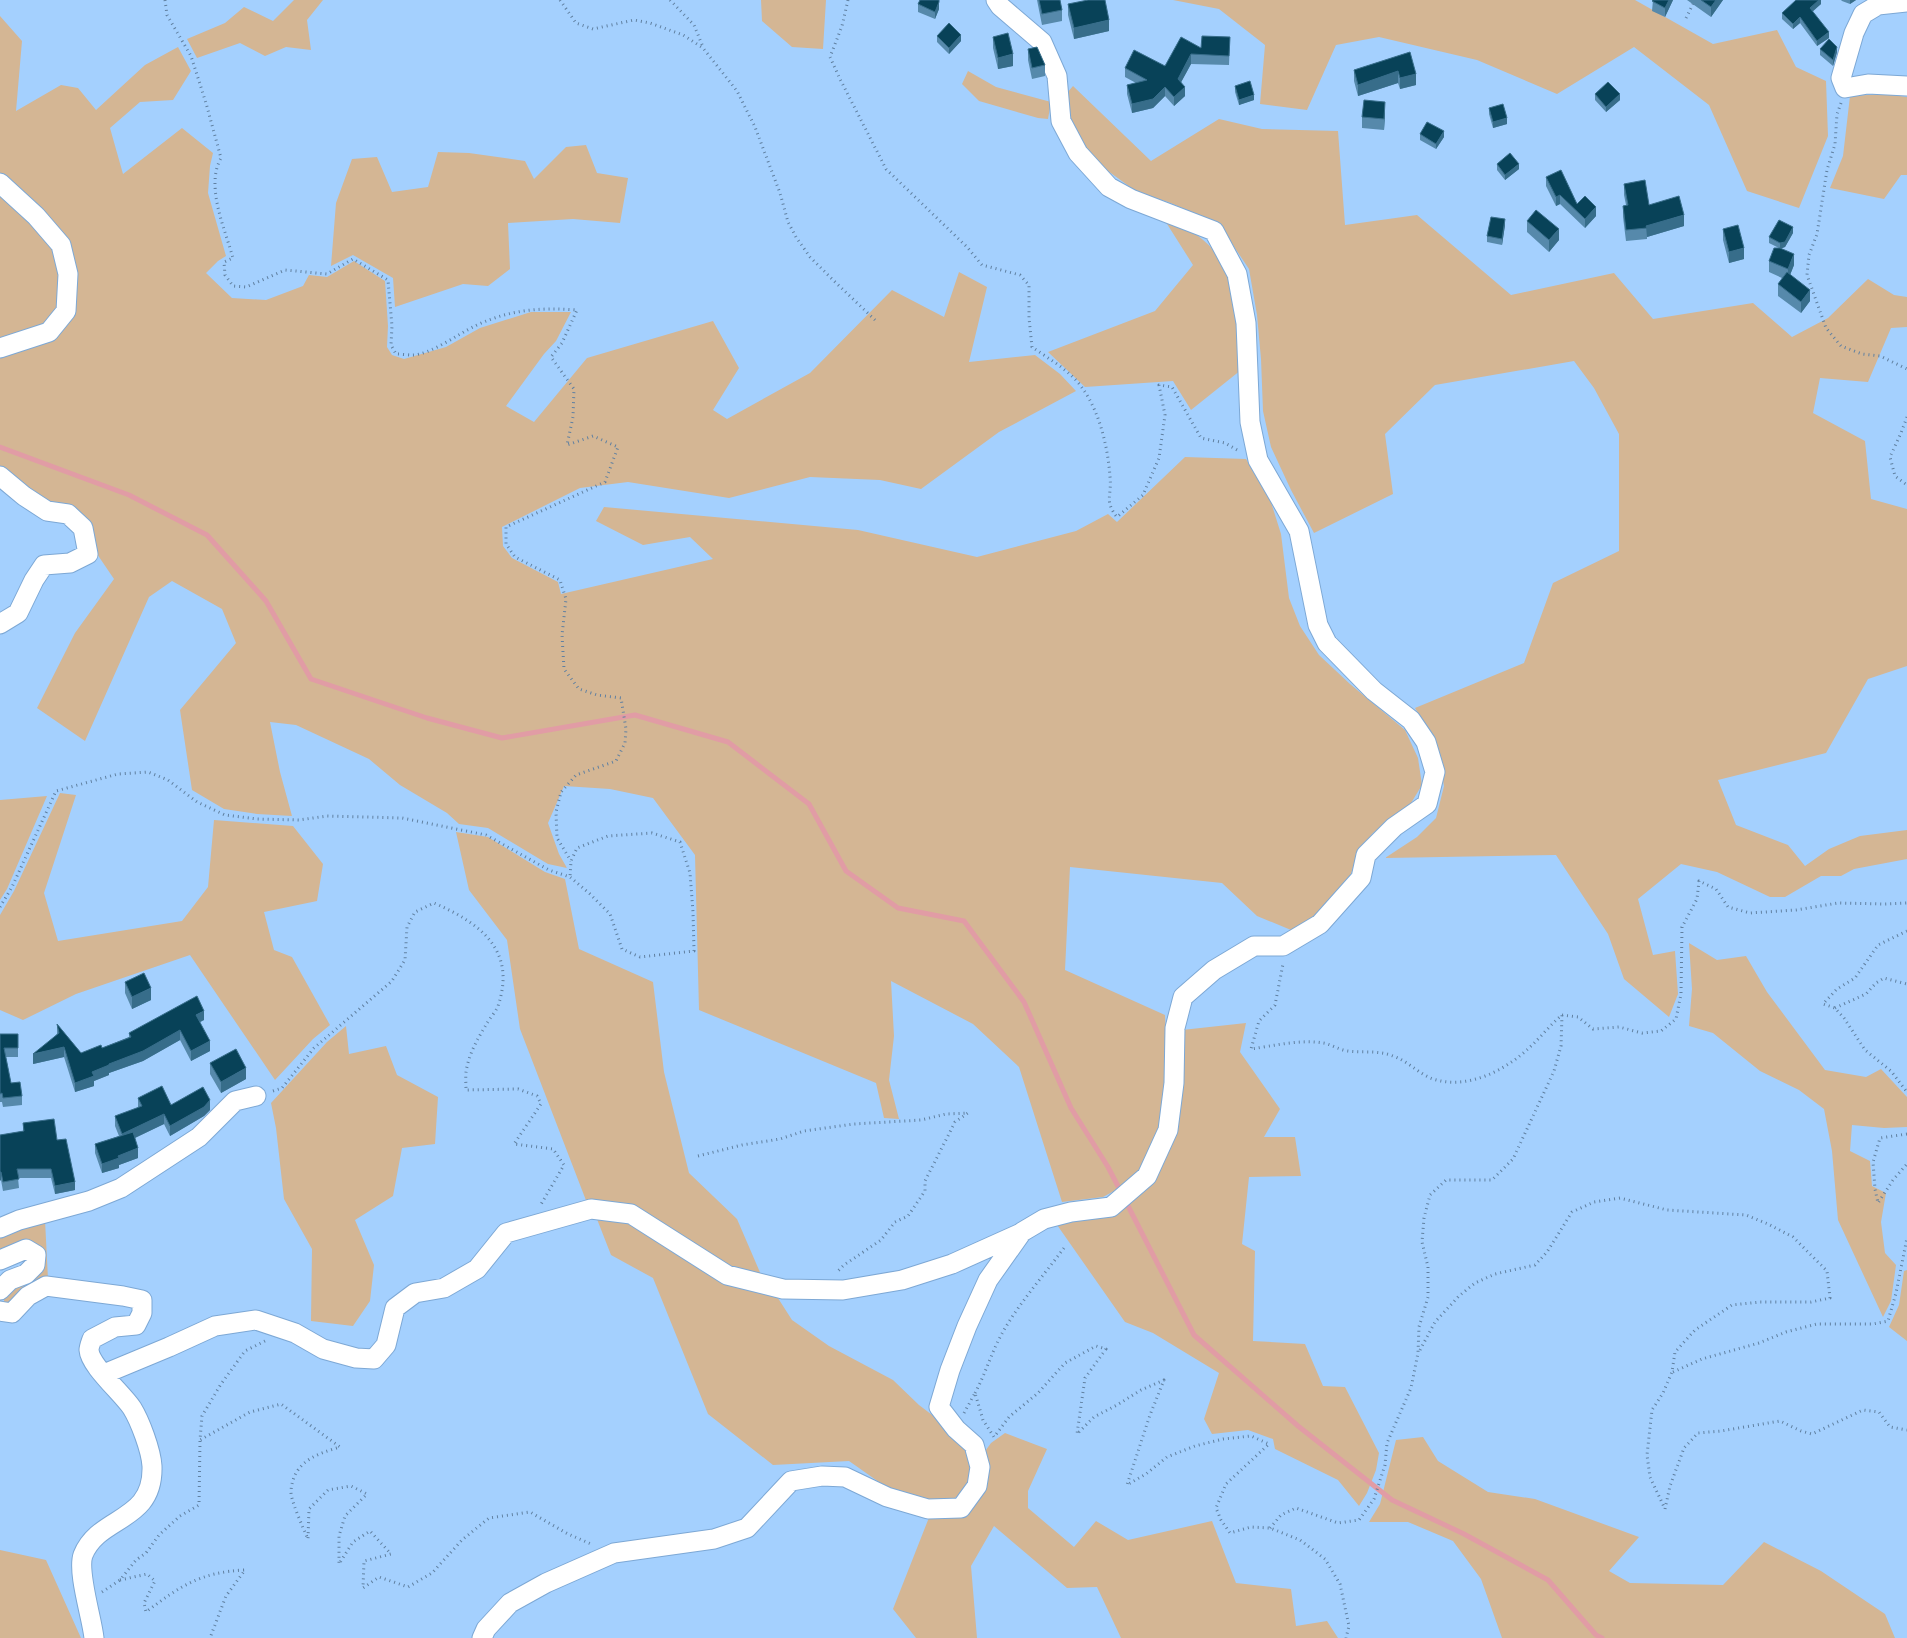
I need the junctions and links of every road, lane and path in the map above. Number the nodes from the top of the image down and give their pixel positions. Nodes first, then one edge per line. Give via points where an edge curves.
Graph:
1 (165, 0) edge
2 (560, 0) edge
3 (670, 0) edge
4 (848, 0) edge
5 (996, 0) edge
6 (1695, 0) edge
7 (1907, 2) edge
8 (1686, 18) dead end
9 (703, 48) junction
10 (1907, 86) edge
11 (1846, 88) junction
12 (0, 183) edge
13 (875, 320) dead end
14 (0, 348) edge
15 (1907, 369) edge
16 (1907, 417) edge
17 (1258, 460) junction
18 (0, 476) edge
19 (1907, 486) edge
20 (0, 624) edge
21 (571, 861) junction
22 (570, 878) junction
23 (1907, 903) edge
24 (0, 907) edge
25 (1907, 931) edge
26 (1273, 963) dead end
27 (1907, 984) edge
28 (1835, 1008) junction
29 (1562, 1015) junction
30 (1907, 1092) edge
31 (256, 1096) joint
32 (1907, 1134) edge
33 (698, 1156) dead end
34 (1907, 1164) edge
35 (534, 1225) junction
36 (0, 1228) edge
37 (1022, 1232) junction
38 (1907, 1238) edge
39 (1064, 1248) dead end
40 (0, 1260) edge
41 (818, 1289) junction
42 (0, 1290) edge
43 (0, 1311) edge
44 (295, 1333) junction
45 (1418, 1353) junction
46 (1672, 1372) junction
47 (104, 1374) junction
48 (975, 1394) junction
49 (956, 1429) junction
50 (1907, 1430) edge
51 (200, 1440) junction
52 (1270, 1528) junction
53 (614, 1553) junction
54 (120, 1580) junction
55 (86, 1597) junction
56 (94, 1638) edge
57 (210, 1638) edge
58 (482, 1638) edge
59 (1346, 1638) edge

1 - 21 path via 167,14 191,56 220,158 216,167 215,192 233,258 224,262 225,275 233,286 246,287 286,270 327,274 353,259 388,280 391,345 396,354 413,355 511,313 548,307 577,310 562,344 551,357 574,389 567,445 593,436 618,447 605,482 506,527 506,544 515,558 560,580 566,599 562,635 564,669 578,689 621,698 625,743 616,761 576,775 560,792 556,812 557,838
2 - 9 path via 576,23 594,29 634,20 650,23 683,35
3 - 9 path via 694,25
4 - 17 path via 830,57 886,169 967,246 982,265 1020,275 1029,285 1032,347 1063,369 1082,388 1098,418 1110,478 1109,507 1117,517 1143,494 1159,458 1166,415 1159,385 1172,387 1201,438 1225,443
5 - 17 street via 1042,42 1057,76 1062,121 1078,153 1109,187 1130,199 1214,231 1237,274 1246,323 1250,422
6 - 8 path
7 - 11 street via 1878,5 1862,14 1841,78
9 - 13 path via 738,91 755,127 796,237 810,257
10 - 11 street via 1868,84
11 - 15 path via 1837,114 1835,144 1807,275 1826,328 1841,346 1862,354 1880,356
12 - 14 street via 36,216 61,245 68,274 66,311 49,332
16 - 19 path via 1890,456 1895,476
17 - 37 street via 1299,531 1318,625 1328,643 1374,691 1411,720 1426,742 1435,772 1427,804 1394,827 1366,855 1361,878 1320,924 1283,946 1254,946 1214,970 1183,997 1174,1028 1174,1083 1168,1130 1147,1176 1111,1207 1044,1218
18 - 20 street via 47,511 68,514 84,528 88,554 70,563 44,564 18,613
21 - 22 path
21 - 22 path via 577,848 608,836 652,834 680,842 690,873 694,951 640,956 622,949 610,914
22 - 24 path via 486,835 402,818 327,816 299,820 224,815 197,802 168,780 148,772 118,774 56,791
23 - 29 path via 1838,903 1750,913 1728,907 1716,889 1699,881 1697,899 1682,927 1681,994 1676,1019 1661,1031 1642,1033 1619,1027 1593,1029 1578,1018
25 - 28 path via 1878,945 1855,978 1837,989 1823,1004
26 - 29 path via 1283,964 1275,1005 1259,1021 1250,1049 1287,1043 1323,1043 1346,1051 1372,1051 1394,1056 1430,1078 1447,1083 1470,1082 1512,1062
27 - 28 path via 1884,978 1866,994
28 - 30 path via 1865,1050 1891,1071
29 - 45 path via 1561,1046 1554,1071 1514,1159 1492,1180 1446,1180 1430,1195 1422,1242 1428,1267 1428,1297 1419,1327
31 - 35 path via 282,1088 314,1048 392,981 405,960 406,927 416,912 434,903 459,914 496,946 503,968 497,1007 466,1068 466,1090 518,1088 537,1096 541,1104 514,1144 552,1149 564,1165 542,1201
31 - 36 street via 235,1101 199,1137 121,1188 89,1202
32 - 34 path via 1880,1138 1873,1162 1878,1203
33 - 41 path via 804,1131 921,1120 968,1112 955,1122 925,1182 925,1191 908,1216 895,1222 881,1240 844,1264
35 - 41 street via 591,1209 631,1214 727,1275 783,1289
35 - 44 street via 506,1233 477,1270 444,1288 415,1293 396,1308 386,1345 374,1359 323,1349
37 - 41 street via 952,1264 902,1280 842,1290
37 - 49 street via 988,1280 950,1370 939,1407
38 - 46 path via 1888,1321 1817,1324 1702,1359
39 - 48 path via 1004,1328
40 - 42 street via 26,1248 36,1255 35,1265 26,1274 10,1280
43 - 47 street via 12,1312 28,1296 46,1286 142,1300 142,1313 136,1325 115,1327 92,1339 88,1349
44 - 47 street via 256,1320 215,1326
44 - 51 path via 265,1341 245,1351 202,1416
45 - 46 path via 1434,1322 1459,1296 1475,1283 1495,1274 1535,1265 1548,1252 1572,1212 1594,1202 1620,1198 1667,1210 1746,1215 1793,1237 1827,1271 1830,1298 1811,1302 1732,1305 1695,1330 1675,1352
45 - 52 path via 1411,1388 1387,1442 1385,1465 1374,1499 1359,1520 1338,1523 1296,1508 1281,1515
46 - 50 path via 1652,1410 1647,1455 1650,1477 1665,1510 1684,1448 1698,1433 1780,1421 1812,1434 1863,1410 1879,1412 1890,1427
47 - 55 street via 132,1409 152,1464 150,1488 141,1504 96,1536 83,1556
48 - 49 path
48 - 52 path via 983,1420 994,1437 1009,1417 1038,1393 1065,1363 1096,1346 1106,1349 1085,1378 1076,1434 1094,1417 1164,1380 1127,1485 1174,1454 1223,1439 1251,1436 1269,1444 1226,1484 1216,1508 1230,1533 1251,1527
49 - 53 street via 974,1445 980,1466 977,1486 961,1508 928,1509 887,1497 846,1477 822,1476 791,1481 747,1528 714,1539
51 - 53 path via 250,1412 281,1404 340,1447 314,1455 297,1470 290,1492 308,1539 309,1509 328,1490 351,1486 367,1494 345,1516 339,1536 339,1564 353,1542 370,1531 391,1554 364,1561 363,1588 380,1577 408,1587 432,1573 462,1540 489,1518 530,1512 568,1534
51 - 54 path via 199,1505 180,1516 159,1535
52 - 59 path via 1300,1540 1325,1559 1340,1584 1349,1626
53 - 58 street via 510,1603
54 - 55 path via 107,1590
54 - 57 path via 147,1574 156,1581 144,1603 146,1612 198,1578 223,1571 245,1570 226,1596
55 - 56 street

